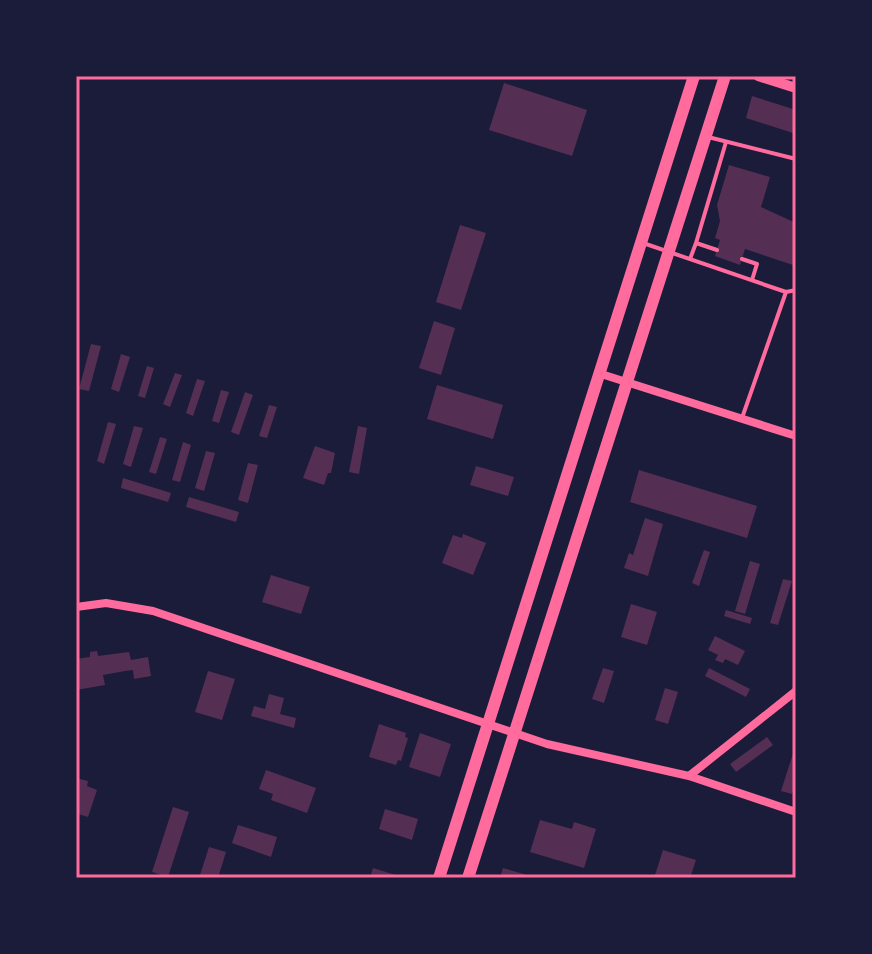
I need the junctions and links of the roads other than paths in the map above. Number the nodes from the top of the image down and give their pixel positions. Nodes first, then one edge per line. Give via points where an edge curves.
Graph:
1 (694, 76) edge
2 (725, 76) edge
3 (758, 76) edge
4 (796, 88) edge
5 (705, 136) junction
6 (726, 142) junction
7 (796, 159) edge
8 (640, 242) junction
9 (696, 243) junction
10 (717, 250) dead end
11 (668, 251) junction
12 (690, 259) junction
13 (742, 259) dead end
14 (752, 280) junction
15 (796, 290) edge
16 (786, 292) junction
17 (598, 373) junction
18 (626, 383) junction
19 (742, 420) junction
20 (796, 436) edge
21 (76, 607) edge
22 (796, 691) edge
23 (488, 722) junction
24 (514, 732) junction
25 (689, 776) junction
26 (796, 812) edge
27 (439, 878) edge
28 (468, 878) edge

1 - 8 highway
2 - 5 highway
3 - 4 street
5 - 6 lane
5 - 11 highway
6 - 7 lane
6 - 9 lane
8 - 11 lane
8 - 17 highway
9 - 10 lane
9 - 12 lane
11 - 12 lane
11 - 18 highway
12 - 14 lane
13 - 14 lane via 757,264
14 - 16 lane
15 - 16 lane
16 - 19 lane
17 - 18 street
17 - 23 highway
18 - 19 street
18 - 24 highway
19 - 20 street
21 - 23 street via 106,603 153,611
22 - 25 street
23 - 24 street
23 - 27 highway
24 - 25 street
24 - 28 highway
25 - 26 street

